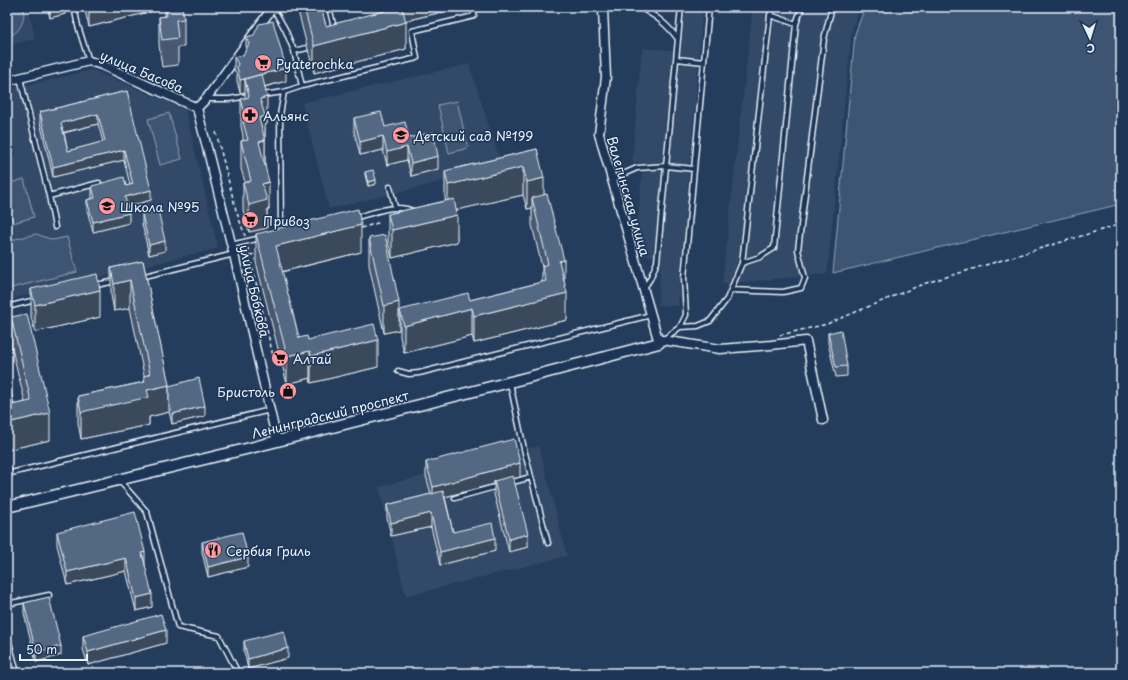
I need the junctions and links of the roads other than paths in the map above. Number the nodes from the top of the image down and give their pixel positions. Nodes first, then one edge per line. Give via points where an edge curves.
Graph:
1 (74, 7) edge
2 (273, 7) edge
3 (329, 7) edge
4 (474, 7) edge
5 (638, 7) edge
6 (681, 7) edge
7 (709, 7) edge
8 (773, 7) edge
9 (802, 7) edge
10 (832, 7) edge
11 (603, 8) edge
12 (770, 15) junction
13 (796, 24) junction
14 (336, 36) edge
15 (678, 39) junction
16 (308, 48) edge
17 (294, 51) junction
18 (676, 59) junction
19 (88, 61) junction
20 (704, 62) junction
21 (20, 78) junction
22 (7, 81) edge
23 (302, 86) junction
24 (284, 92) junction
25 (260, 95) edge
26 (253, 96) edge
27 (206, 99) junction
28 (197, 108) junction
29 (666, 166) junction
30 (694, 169) junction
31 (612, 179) junction
32 (99, 183) edge
33 (390, 187) dead end
34 (48, 196) junction
35 (395, 207) junction
36 (417, 213) edge
37 (350, 218) edge
38 (56, 227) dead end
39 (288, 232) edge
40 (281, 233) junction
41 (274, 235) edge
42 (267, 237) edge
43 (233, 253) junction
44 (742, 263) junction
45 (137, 278) edge
46 (123, 280) edge
47 (94, 285) edge
48 (643, 289) junction
49 (731, 290) junction
50 (44, 298) edge
51 (7, 307) edge
52 (651, 316) junction
53 (680, 327) junction
54 (660, 342) junction
55 (398, 370) dead end
56 (510, 382) junction
57 (7, 388) edge
58 (270, 410) junction
59 (12, 411) edge
60 (823, 420) dead end
61 (278, 441) junction
62 (7, 474) edge
63 (531, 477) junction
64 (119, 480) junction
65 (455, 498) dead end
66 (7, 507) edge
67 (548, 543) dead end
68 (49, 595) dead end
69 (7, 604) edge
70 (7, 634) edge
71 (17, 673) edge
72 (238, 673) edge

1 - 19 lane
2 - 17 lane
2 - 27 street
3 - 14 lane
4 - 23 lane via 474,16 412,31 416,58
5 - 15 lane via 669,26
6 - 15 lane
7 - 20 lane
8 - 12 lane
9 - 13 lane
10 - 49 lane via 824,39 798,250 805,278 801,288 783,292
11 - 31 street, Валегинская улица via 606,77 599,134
12 - 13 lane
12 - 44 lane
13 - 44 lane via 774,248 760,257
15 - 18 lane
16 - 17 lane
17 - 23 lane
18 - 20 lane
18 - 29 lane
19 - 21 street, улица Басова
19 - 28 street, улица Басова
20 - 30 lane
21 - 22 street, улица Басова
21 - 34 lane
23 - 24 lane
24 - 25 lane
24 - 40 lane via 280,115
26 - 27 lane
27 - 28 street
28 - 43 street, улица Бобкова
29 - 30 lane
29 - 31 lane via 637,168
29 - 48 lane via 657,262
30 - 53 lane via 684,278 686,315
31 - 48 street, Валегинская улица
32 - 34 lane
33 - 35 lane
34 - 38 lane
35 - 36 lane via 408,208
35 - 37 lane
39 - 40 lane
40 - 41 lane
42 - 43 lane
43 - 45 lane
43 - 58 street, улица Бобкова
44 - 49 lane
46 - 47 lane
48 - 52 street, Валегинская улица
49 - 53 lane via 727,300 710,321 698,326
50 - 51 lane
52 - 54 street, Валегинская улица
52 - 55 lane via 419,373 408,374
53 - 54 lane
54 - 56 street, Ленинградский проспект
54 - 60 street via 720,349 806,341
56 - 61 street, Ленинградский проспект
56 - 63 lane
57 - 59 lane
58 - 61 street, улица Бобкова
58 - 62 lane
61 - 64 street, Ленинградский проспект
63 - 65 lane
63 - 67 lane
64 - 66 street, Ленинградский проспект
64 - 72 lane via 147,512 178,627 219,636
68 - 69 lane
70 - 71 lane

